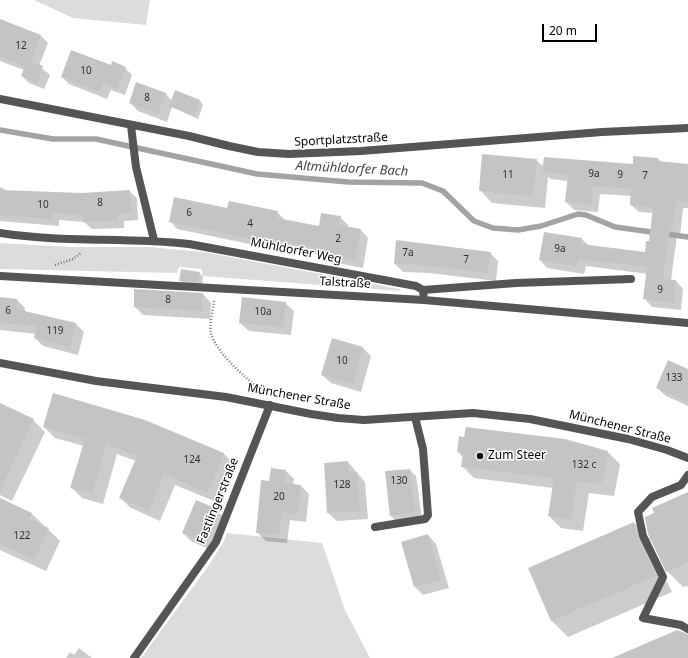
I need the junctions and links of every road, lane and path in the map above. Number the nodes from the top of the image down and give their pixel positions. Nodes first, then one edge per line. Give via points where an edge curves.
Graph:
1 (0, 99) edge
2 (688, 128) edge
3 (131, 130) junction
4 (0, 233) edge
5 (103, 239) junction
6 (154, 240) junction
7 (50, 266) dead end
8 (0, 276) edge
9 (631, 279) dead end
10 (216, 287) junction
11 (423, 290) junction
12 (424, 300) junction
13 (688, 323) edge
14 (0, 363) edge
15 (270, 405) junction
16 (415, 417) junction
17 (688, 458) edge
18 (688, 475) edge
19 (376, 527) dead end
20 (688, 629) edge
21 (134, 658) edge

1 - 3 street, Sportplatzstraße
2 - 3 street, Sportplatzstraße via 602,132 361,152 289,154 228,146 189,136
3 - 6 street via 136,167
4 - 5 street, Mühldorfer Weg via 35,238
5 - 6 street, Mühldorfer Weg
5 - 7 path via 73,259
6 - 11 street, Mühldorfer Weg via 230,250 407,284
8 - 10 street, Talstraße
9 - 11 street via 516,283
10 - 12 street, Talstraße
10 - 15 path via 211,331 213,339 230,362 268,396
11 - 12 street
12 - 13 street, Talstraße
14 - 15 street, Münchener Straße via 96,381
15 - 16 street, Münchener Straße via 311,414 358,419
15 - 21 street, Fastlingerstraße via 216,542
16 - 17 street, Münchener Straße via 473,413 530,419 628,439
16 - 19 street via 423,449 428,515 425,518
18 - 20 street via 681,485 652,497 638,512 643,536 663,577 643,618

